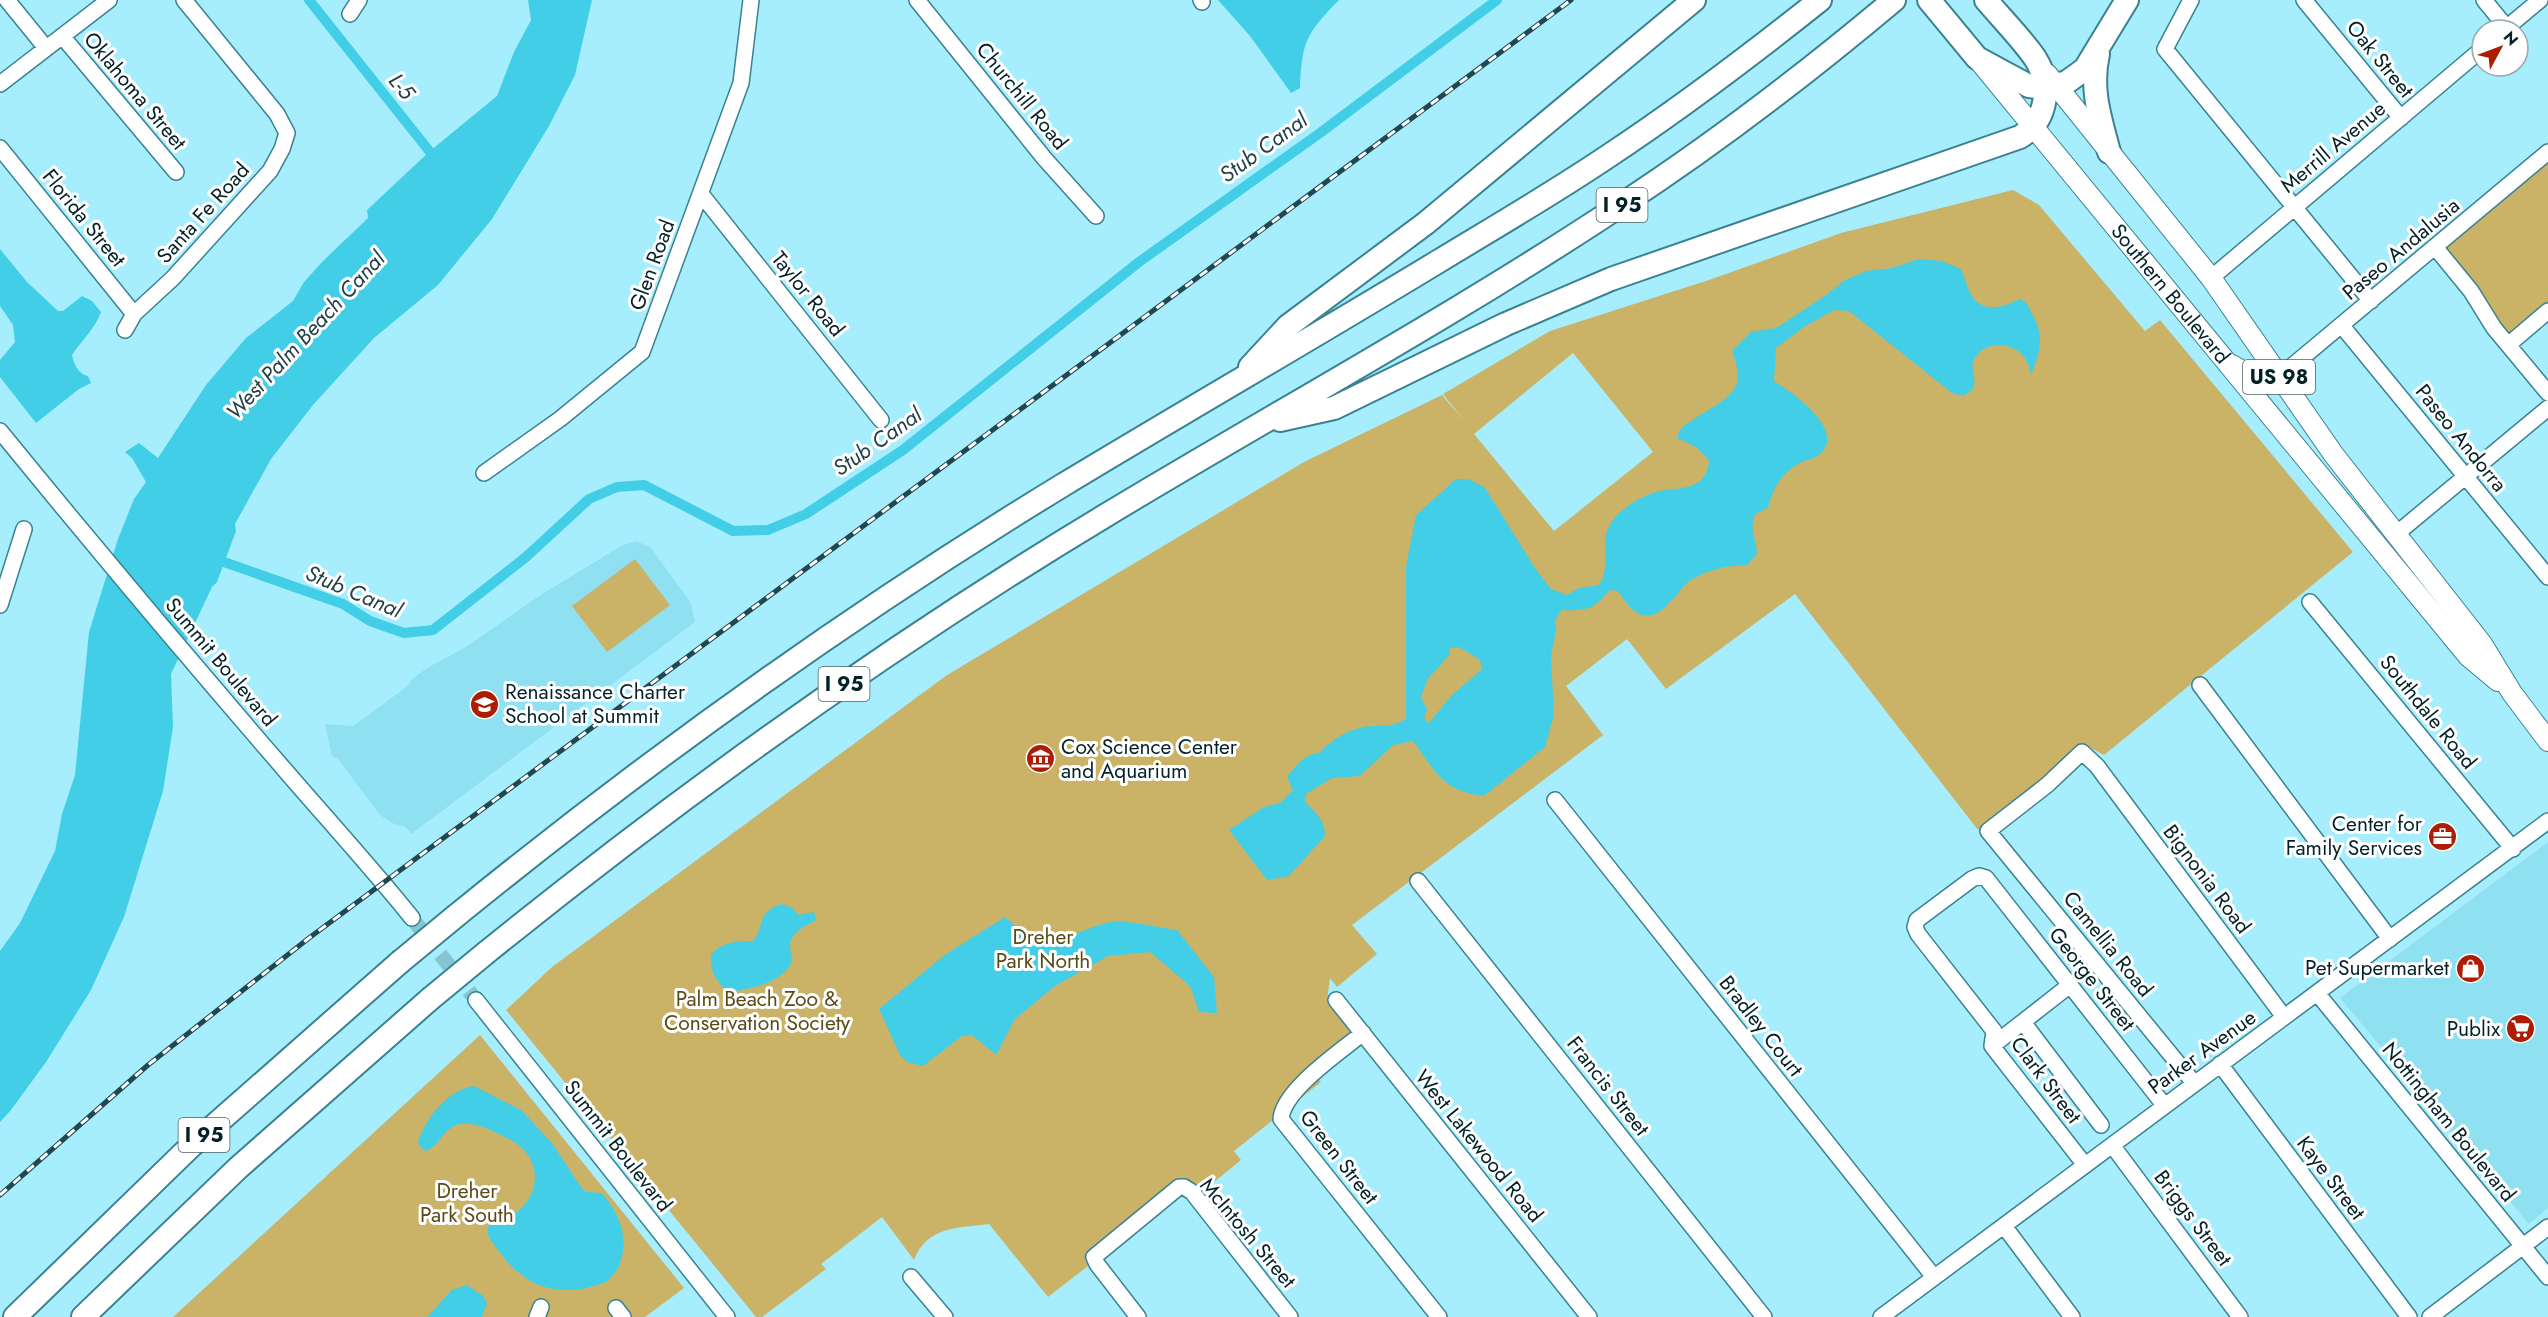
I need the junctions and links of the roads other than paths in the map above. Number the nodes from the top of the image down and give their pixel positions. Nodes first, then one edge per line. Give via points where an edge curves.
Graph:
1 (7, 0) edge
2 (109, 0) edge
3 (184, 0) edge
4 (359, 0) edge
5 (751, 0) edge
6 (917, 0) edge
7 (1694, 0) edge
8 (1820, 0) edge
9 (1894, 0) edge
10 (1986, 0) edge
11 (2127, 0) edge
12 (2191, 0) edge
13 (2304, 0) edge
14 (2484, 0) edge
15 (2540, 0) edge
16 (1935, 7) edge
17 (350, 14) dead end
18 (2497, 18) edge
19 (2518, 18) edge
20 (62, 36) junction
21 (2099, 46) junction
22 (46, 48) junction
23 (1977, 58) junction
24 (2470, 59) edge
25 (0, 84) edge
26 (2050, 87) junction
27 (2401, 118) junction
28 (2035, 126) junction
29 (0, 148) edge
30 (2109, 152) junction
31 (2548, 152) edge
32 (176, 172) dead end
33 (701, 194) junction
34 (2295, 207) junction
35 (1096, 216) dead end
36 (2435, 247) junction
37 (2211, 278) junction
38 (2372, 301) junction
39 (2548, 311) edge
40 (134, 314) junction
41 (2342, 326) junction
42 (125, 330) dead end
43 (2508, 345) junction
44 (2222, 358) junction
45 (2280, 377) junction
46 (1235, 384) junction
47 (2548, 393) edge
48 (2255, 397) junction
49 (2548, 408) edge
50 (881, 420) dead end
51 (1261, 424) junction
52 (2313, 425) junction
53 (0, 431) edge
54 (484, 473) dead end
55 (2466, 478) junction
56 (2343, 502) junction
57 (24, 528) dead end
58 (2395, 535) junction
59 (2548, 577) edge
60 (3, 582) edge
61 (2310, 602) dead end
62 (0, 605) edge
63 (2200, 685) dead end
64 (2512, 693) junction
65 (2548, 741) edge
66 (2097, 766) joint
67 (1555, 800) dead end
68 (2548, 822) edge
69 (2512, 849) junction
70 (1986, 878) joint
71 (1418, 881) dead end
72 (412, 918) tunnel mouth
73 (2390, 939) junction
74 (2070, 985) junction
75 (2317, 993) junction
76 (476, 1000) tunnel mouth
77 (1336, 1000) dead end
78 (2284, 1017) junction
79 (2023, 1022) junction
80 (1362, 1034) junction
81 (1992, 1046) junction
82 (2220, 1064) junction
83 (2194, 1083) junction
84 (2164, 1105) junction
85 (2101, 1125) dead end
86 (2112, 1145) junction
87 (2085, 1165) junction
88 (2004, 1226) junction
89 (2548, 1227) edge
90 (2523, 1247) junction
91 (911, 1277) dead end
92 (1934, 1277) junction
93 (2548, 1277) edge
94 (1900, 1312) edge
95 (15, 1317) edge
96 (83, 1317) edge
97 (727, 1317) edge
98 (945, 1317) edge
99 (1138, 1317) edge
100 (1290, 1317) edge
101 (1439, 1317) edge
102 (1589, 1317) edge
103 (1764, 1317) edge
104 (1881, 1317) edge
105 (2072, 1317) edge
106 (2240, 1317) edge
107 (2409, 1317) edge
108 (2430, 1317) edge

1 - 22 street
2 - 20 street
3 - 40 street, Santa Fe Road via 277,114 287,133 270,171 173,278
4 - 17 street
5 - 33 street, Glen Road via 741,83
6 - 35 street, Churchill Road via 1044,158
7 - 46 highway via 1434,217 1288,326
8 - 46 highway, I 95 via 1605,159
9 - 51 highway, I 95 via 1774,97 1618,207
10 - 26 highway via 2036,59
11 - 21 highway
12 - 34 street via 2165,49
13 - 27 street, Oak Street
14 - 18 street
15 - 19 street
16 - 23 highway, Southern Boulevard / US 98
20 - 22 street
20 - 32 street, Oklahoma Street
21 - 26 highway via 2080,73
21 - 30 highway via 2094,93
22 - 25 street
23 - 26 highway via 2029,86
23 - 28 main road, Southern Boulevard / US 98
24 - 27 street, Merrill Avenue
26 - 28 highway
26 - 30 main road, Southern Boulevard / US 98
27 - 34 street, Merrill Avenue
28 - 44 main road, Southern Boulevard / US 98
28 - 51 highway via 2010,141 1585,290 1334,408
29 - 40 street, Florida Street
30 - 37 main road, Southern Boulevard / US 98
31 - 36 street, Paseo Andalusia
33 - 50 street, Taylor Road
33 - 54 street, Glen Road via 642,352
34 - 37 street, Merrill Avenue
34 - 38 street
36 - 38 street, Paseo Andalusia
36 - 43 street
37 - 45 main road, Southern Boulevard / US 98
38 - 41 street, Paseo Andalusia
39 - 43 street
40 - 42 street, Santa Fe Road
41 - 45 street, Paseo Andalusia
41 - 55 street, Paseo Andorra
43 - 47 street
44 - 45 main road via 2263,379
44 - 48 main road, Southern Boulevard / US 98
45 - 52 main road, Southern Boulevard / US 98
46 - 95 highway, I 95, bridge via 1014,516 832,634 635,776 457,915 302,1046
48 - 52 main road via 2267,390 2277,393 2297,418
48 - 56 main road, Southern Boulevard / US 98
49 - 55 street
51 - 96 highway, I 95, bridge via 1078,532 851,679 696,789 430,999 245,1161
52 - 58 main road, Southern Boulevard / US 98
53 - 72 street, Summit Boulevard
55 - 58 street
55 - 59 street, Paseo Andorra
56 - 58 main road
56 - 64 main road, Southern Boulevard / US 98 via 2468,656
57 - 60 street
58 - 64 main road, Southern Boulevard / US 98 via 2482,644
60 - 62 street
61 - 69 street, Southdale Road
63 - 73 street
64 - 65 main road, Southern Boulevard / US 98
66 - 78 street, Bignonia Road
66 - 83 street, Camellia Road via 2082,752 1988,831
67 - 92 street, Bradley Court
68 - 69 street, Parker Avenue
69 - 73 street, Parker Avenue
70 - 74 street, George Street
70 - 81 street, Clark Street via 1972,879 1917,920 1915,927 1994,1031
71 - 103 street, Francis Street
73 - 75 street, Parker Avenue
74 - 79 street
74 - 84 street, George Street
75 - 78 street, Parker Avenue
75 - 90 street, Nottingham Boulevard
76 - 97 street, Summit Boulevard
77 - 80 street, West Lakewood Road
78 - 82 street, Parker Avenue
79 - 81 street
79 - 85 street
80 - 101 street, Green Street via 1290,1095 1281,1119
80 - 102 street, West Lakewood Road
81 - 87 street, Clark Street
82 - 83 street, Parker Avenue
82 - 107 street, Kaye Street
83 - 84 street, Parker Avenue
84 - 86 street, Parker Avenue
86 - 87 street, Parker Avenue
86 - 106 street, Briggs Street
87 - 88 street, Parker Avenue
88 - 92 street, Parker Avenue
88 - 105 street
89 - 90 street
90 - 93 street, Nottingham Boulevard
90 - 108 street
91 - 98 street
92 - 94 street, Parker Avenue
94 - 104 street, Parker Avenue
99 - 100 street, McIntosh Street via 1094,1257 1179,1187 1189,1189

